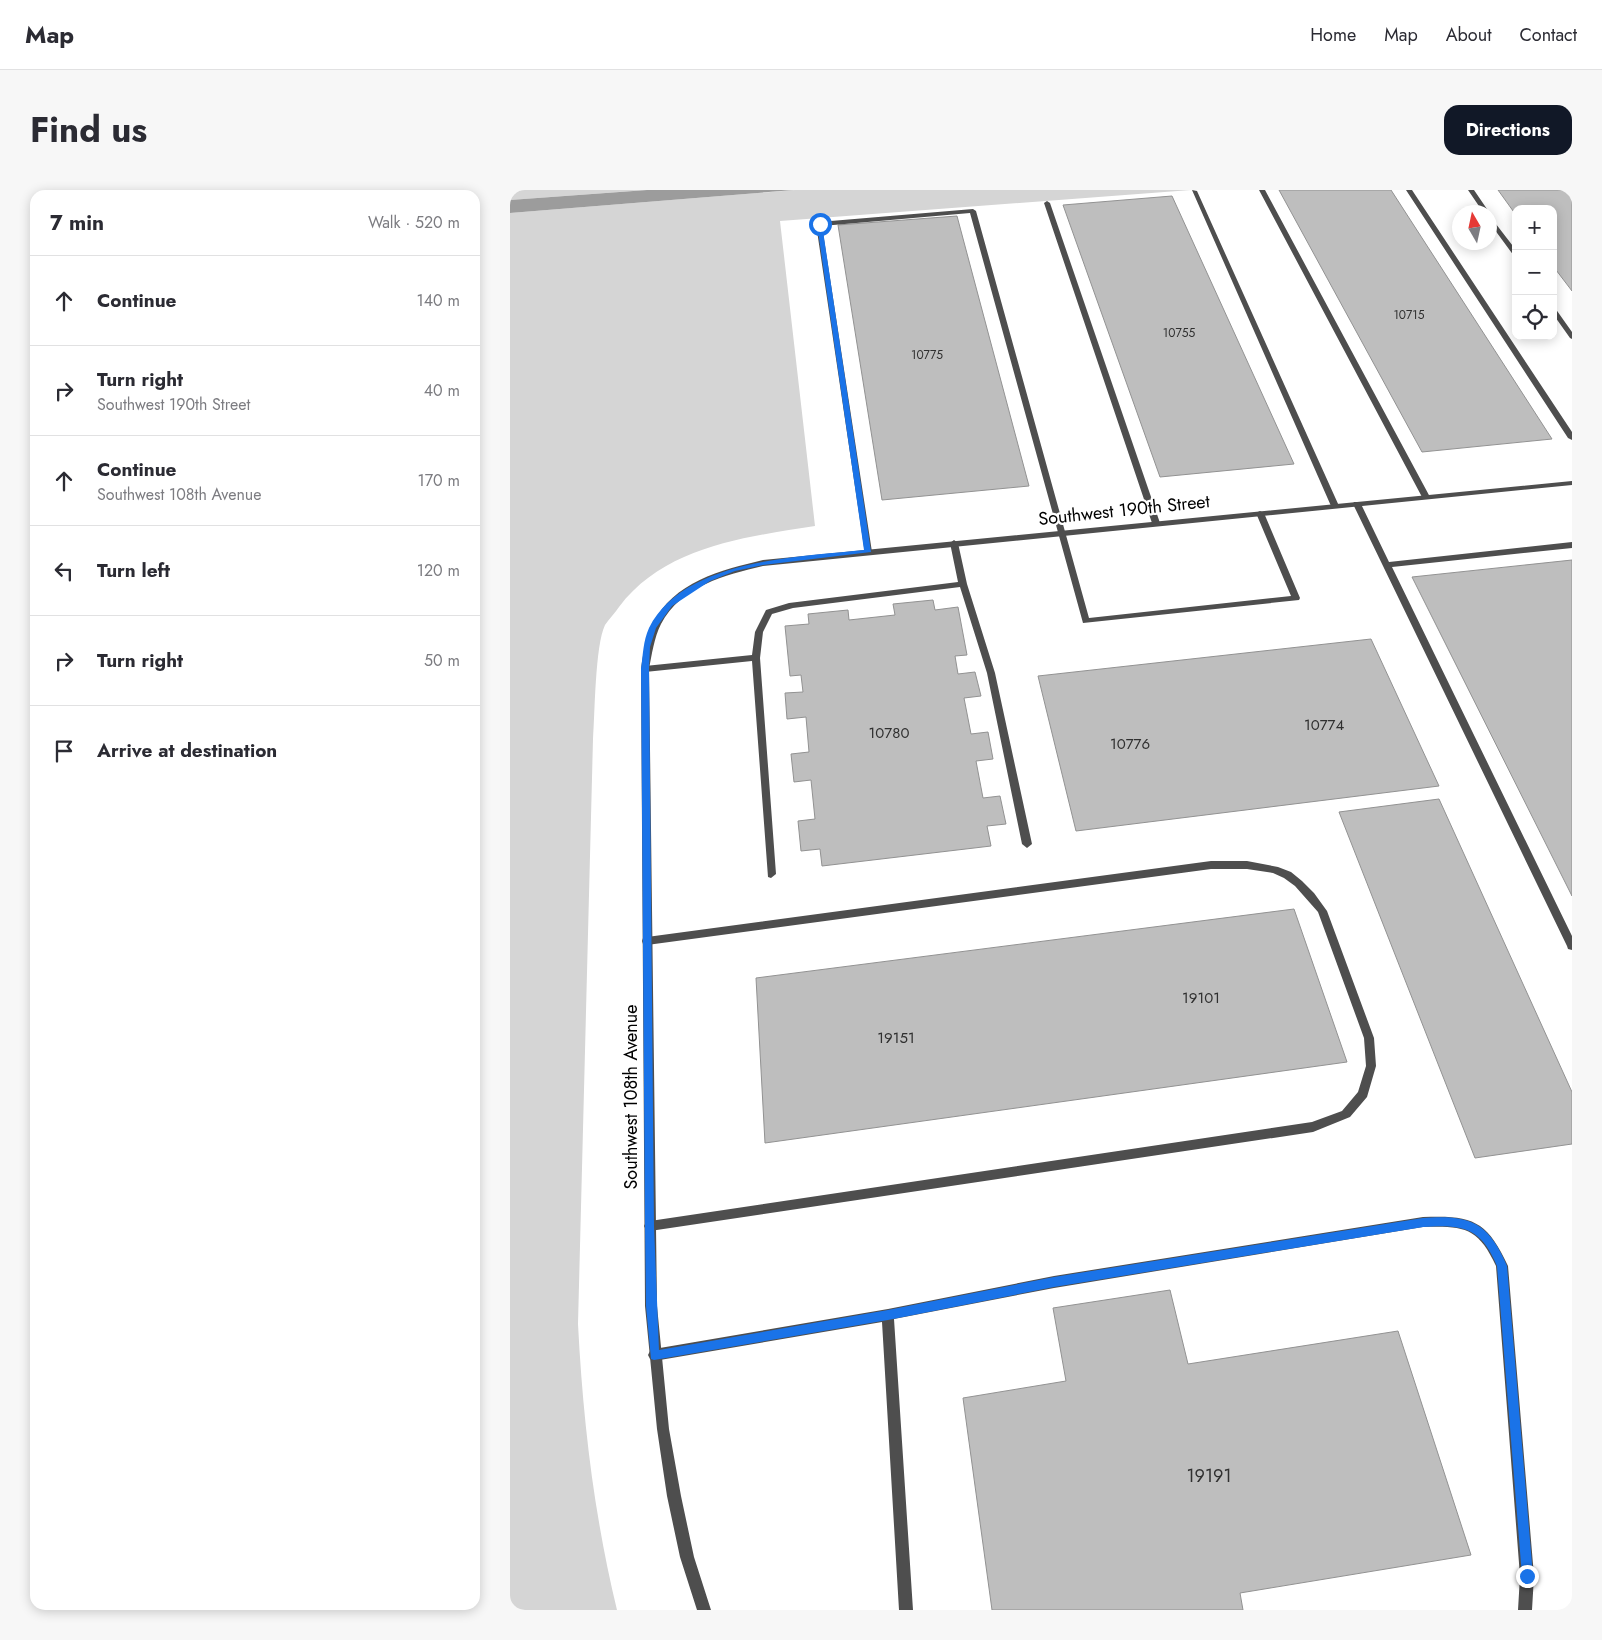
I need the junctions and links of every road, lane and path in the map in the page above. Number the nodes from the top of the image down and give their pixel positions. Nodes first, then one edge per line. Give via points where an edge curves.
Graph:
1 (1262, 190) edge
2 (1408, 190) edge
3 (1471, 190) edge
4 (1194, 191) edge
5 (1047, 203) dead end
6 (1481, 205) edge
7 (1497, 227) edge
8 (1513, 250) edge
9 (1557, 315) edge
10 (1572, 337) edge
11 (1572, 438) edge
12 (1572, 482) edge
13 (1426, 497) junction
14 (1358, 504) junction
15 (1335, 506) junction
16 (1260, 513) junction
17 (1156, 523) junction
18 (1060, 532) junction
19 (954, 543) junction
20 (1572, 545) edge
21 (868, 552) junction
22 (1387, 565) junction
23 (963, 584) junction
24 (684, 592) joint
25 (756, 658) junction
26 (645, 669) junction
27 (1027, 844) dead end
28 (771, 874) dead end
29 (647, 941) junction
30 (1572, 946) edge
31 (650, 1226) junction
32 (888, 1315) junction
33 (654, 1355) junction
34 (704, 1610) edge
35 (906, 1610) edge
36 (1525, 1610) edge

1 - 13 street
2 - 11 street
3 - 6 street
4 - 15 street
5 - 17 street
7 - 8 street
9 - 10 street
12 - 13 street, Southwest 190th Street
13 - 14 street, Southwest 190th Street
14 - 15 street, Southwest 190th Street
14 - 22 street
15 - 16 street, Southwest 190th Street
16 - 17 street, Southwest 190th Street
16 - 18 street via 1296,598 1086,621
17 - 18 street, Southwest 190th Street
18 - 19 street, Southwest 190th Street
18 - 21 street via 973,211 820,224
19 - 21 street, Southwest 190th Street
19 - 23 street
20 - 22 street
21 - 24 street, Southwest 190th Street via 795,559 733,570
22 - 30 street
23 - 25 street via 792,605 769,612 759,632
23 - 27 street via 991,673
24 - 26 street, Southwest 108th Avenue via 670,604 653,628
25 - 26 street
25 - 28 street
26 - 29 street, Southwest 108th Avenue
29 - 31 street, Southwest 108th Avenue
29 - 31 street via 1211,865 1243,864 1274,868 1294,878 1322,911 1369,1038 1370,1066 1363,1094 1346,1114 1313,1128
31 - 33 street, Southwest 108th Avenue
32 - 33 street
32 - 35 street
32 - 36 street via 1054,1282 1423,1222 1469,1224 1495,1248 1502,1266 1527,1576
33 - 34 street, Southwest 108th Avenue via 674,1496 687,1557

